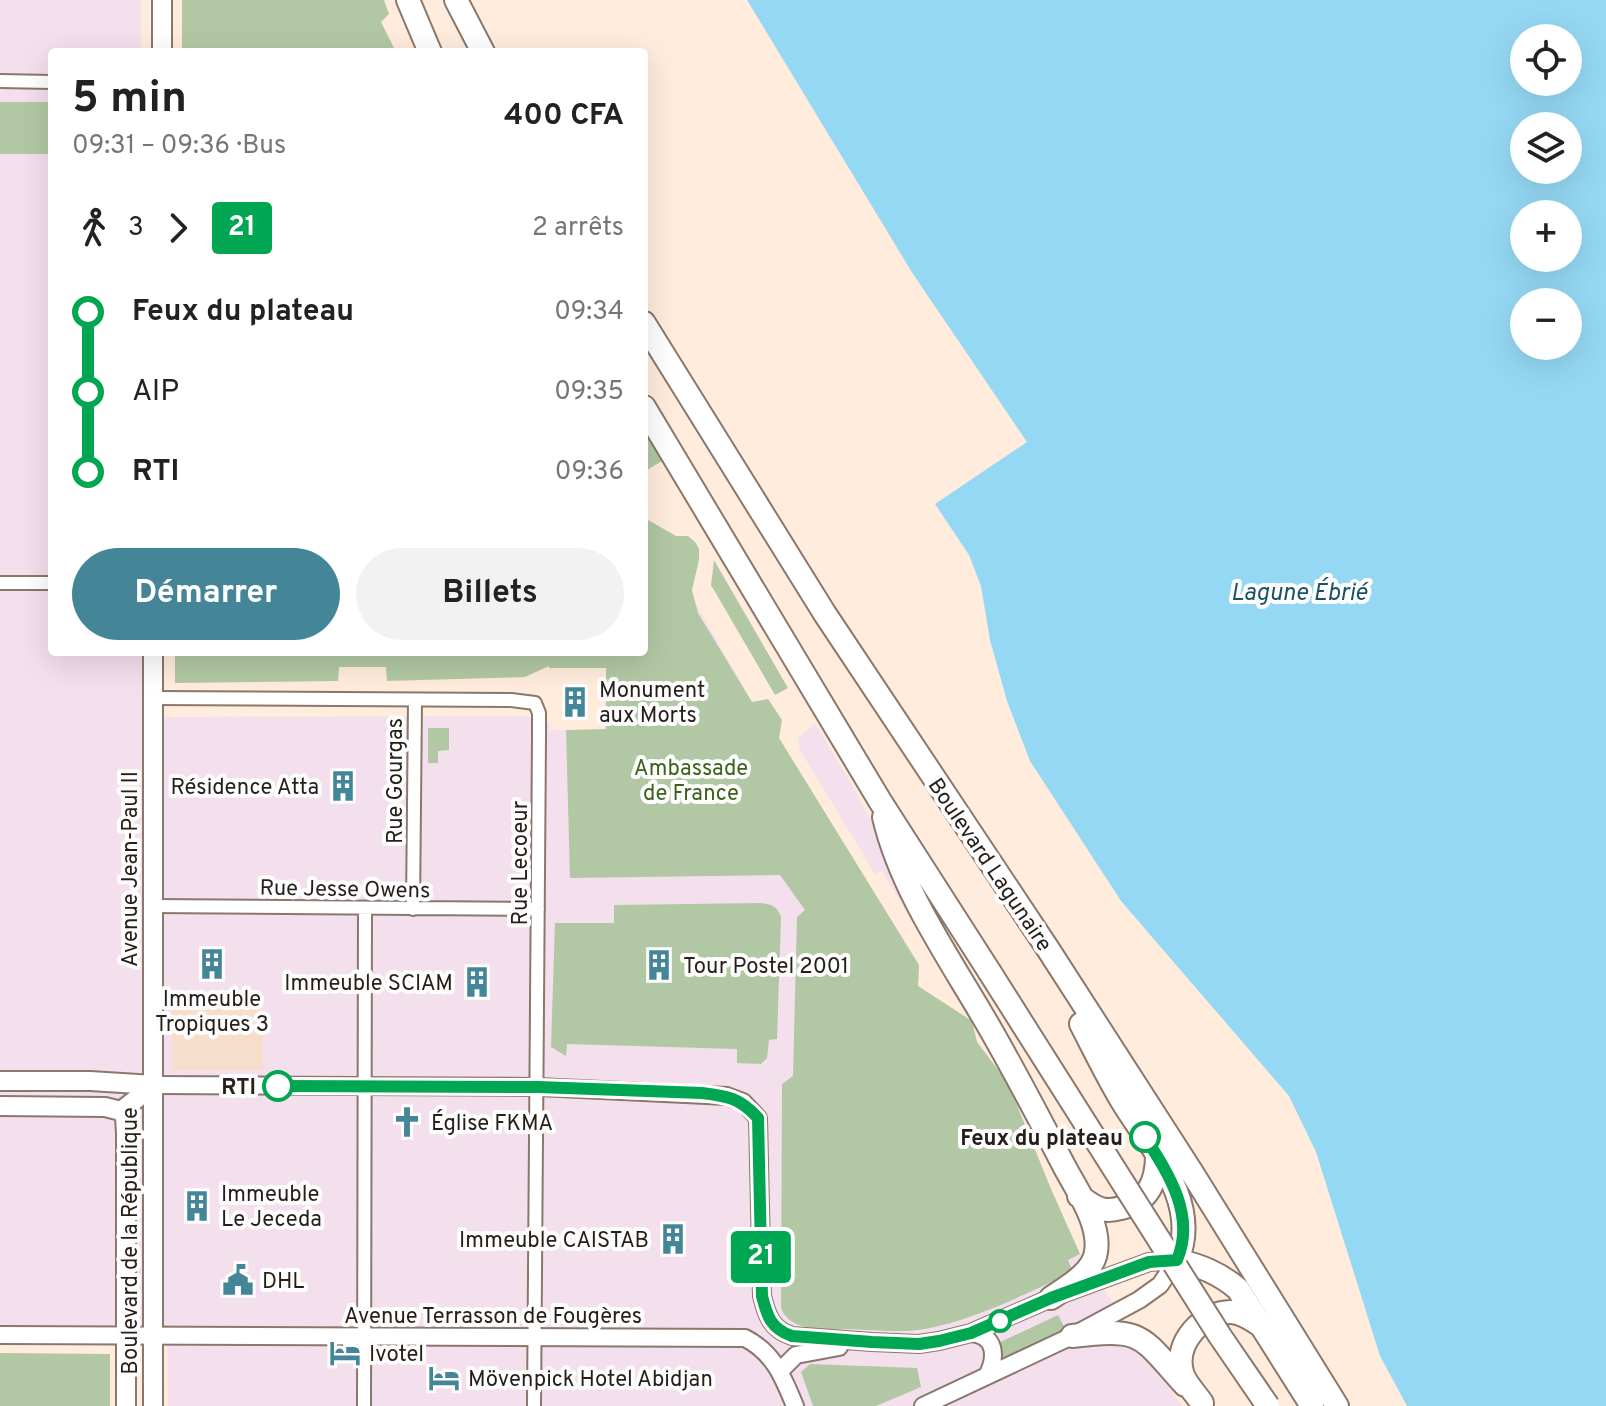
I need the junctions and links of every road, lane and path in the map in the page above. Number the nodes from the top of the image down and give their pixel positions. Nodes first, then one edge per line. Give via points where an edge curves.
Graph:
1 (162, 0) edge
2 (408, 0) edge
3 (456, 0) edge
4 (162, 48) edge
5 (428, 48) edge
6 (481, 48) edge
7 (0, 81) edge
8 (48, 82) edge
9 (648, 329) edge
10 (648, 414) edge
11 (0, 583) edge
12 (48, 583) edge
13 (153, 656) edge
14 (153, 698) junction
15 (415, 701) junction
16 (880, 801) junction
17 (152, 906) junction
18 (365, 909) junction
19 (413, 909) junction
20 (538, 909) junction
21 (1048, 949) junction
22 (0, 1081) edge
23 (154, 1085) junction
24 (364, 1086) junction
25 (538, 1087) junction
26 (0, 1106) edge
27 (121, 1111) junction
28 (1157, 1155) junction
29 (1079, 1196) junction
30 (1177, 1260) junction
31 (762, 1296) junction
32 (1051, 1298) junction
33 (1265, 1328) junction
34 (971, 1333) junction
35 (0, 1335) edge
36 (127, 1335) junction
37 (153, 1335) junction
38 (365, 1336) junction
39 (1072, 1336) junction
40 (534, 1338) junction
41 (745, 1338) junction
42 (872, 1342) junction
43 (780, 1371) junction
44 (987, 1376) junction
45 (1203, 1405) edge
46 (126, 1406) edge
47 (153, 1406) edge
48 (364, 1406) edge
49 (534, 1406) edge
50 (795, 1406) edge
51 (923, 1406) edge
52 (1268, 1406) edge
53 (1312, 1406) edge
54 (1337, 1406) edge

1 - 4 main road
2 - 5 highway
3 - 6 highway
7 - 8 street
9 - 21 highway, Boulevard Lagunaire via 825,614
10 - 16 highway
11 - 12 street
13 - 14 main road, Avenue Jean-Paul II
14 - 15 street, Rue Lecoeur
14 - 17 main road, Avenue Jean-Paul II
15 - 19 street, Rue Gourgas
15 - 20 street, Rue Lecoeur via 535,703
16 - 29 highway via 896,861
16 - 52 highway, bridge
17 - 18 street, Rue Jesse Owens
17 - 23 main road, Avenue Jean-Paul II
18 - 19 street, Rue Jesse Owens
18 - 24 street
19 - 20 street, Rue Jesse Owens
20 - 25 street, Rue Lecoeur
21 - 28 highway via 1073,1010
21 - 54 highway, Boulevard Lagunaire
22 - 23 main road, Boulevard de la République
23 - 24 street
23 - 27 main road
23 - 37 main road, Boulevard de la République
24 - 25 street
24 - 38 street
25 - 31 street via 714,1094 750,1109 758,1118 760,1134
25 - 40 street, Rue Lecoeur
26 - 27 main road, Boulevard de la République
27 - 36 main road, Boulevard de la République via 126,1133
28 - 29 highway via 1154,1184 1135,1203 1108,1210
28 - 30 highway via 1182,1214 1183,1247
29 - 32 highway via 1097,1237 1095,1259
30 - 32 street via 1149,1262
30 - 33 highway via 1222,1276 1238,1289
30 - 39 street via 1151,1293
31 - 41 street via 756,1325
31 - 42 street via 771,1323 780,1332
32 - 34 street
33 - 45 highway via 1232,1312 1194,1328 1182,1351 1182,1373
33 - 53 highway
34 - 42 street via 919,1344
34 - 44 street via 987,1338 993,1348
35 - 36 street, Avenue Terrasson de Fougères
36 - 37 street, Avenue Terrasson de Fougères
36 - 46 main road, Boulevard de la République
37 - 38 street, Avenue Terrasson de Fougères
37 - 47 main road, Boulevard de la République
38 - 40 street, Avenue Terrasson de Fougères
38 - 48 street
39 - 44 street
39 - 45 highway via 1128,1332 1142,1339
40 - 41 street, Avenue Terrasson de Fougères
40 - 49 street, Rue Lecoeur
41 - 43 street via 768,1354
42 - 43 street via 796,1355
43 - 50 street
44 - 51 street

